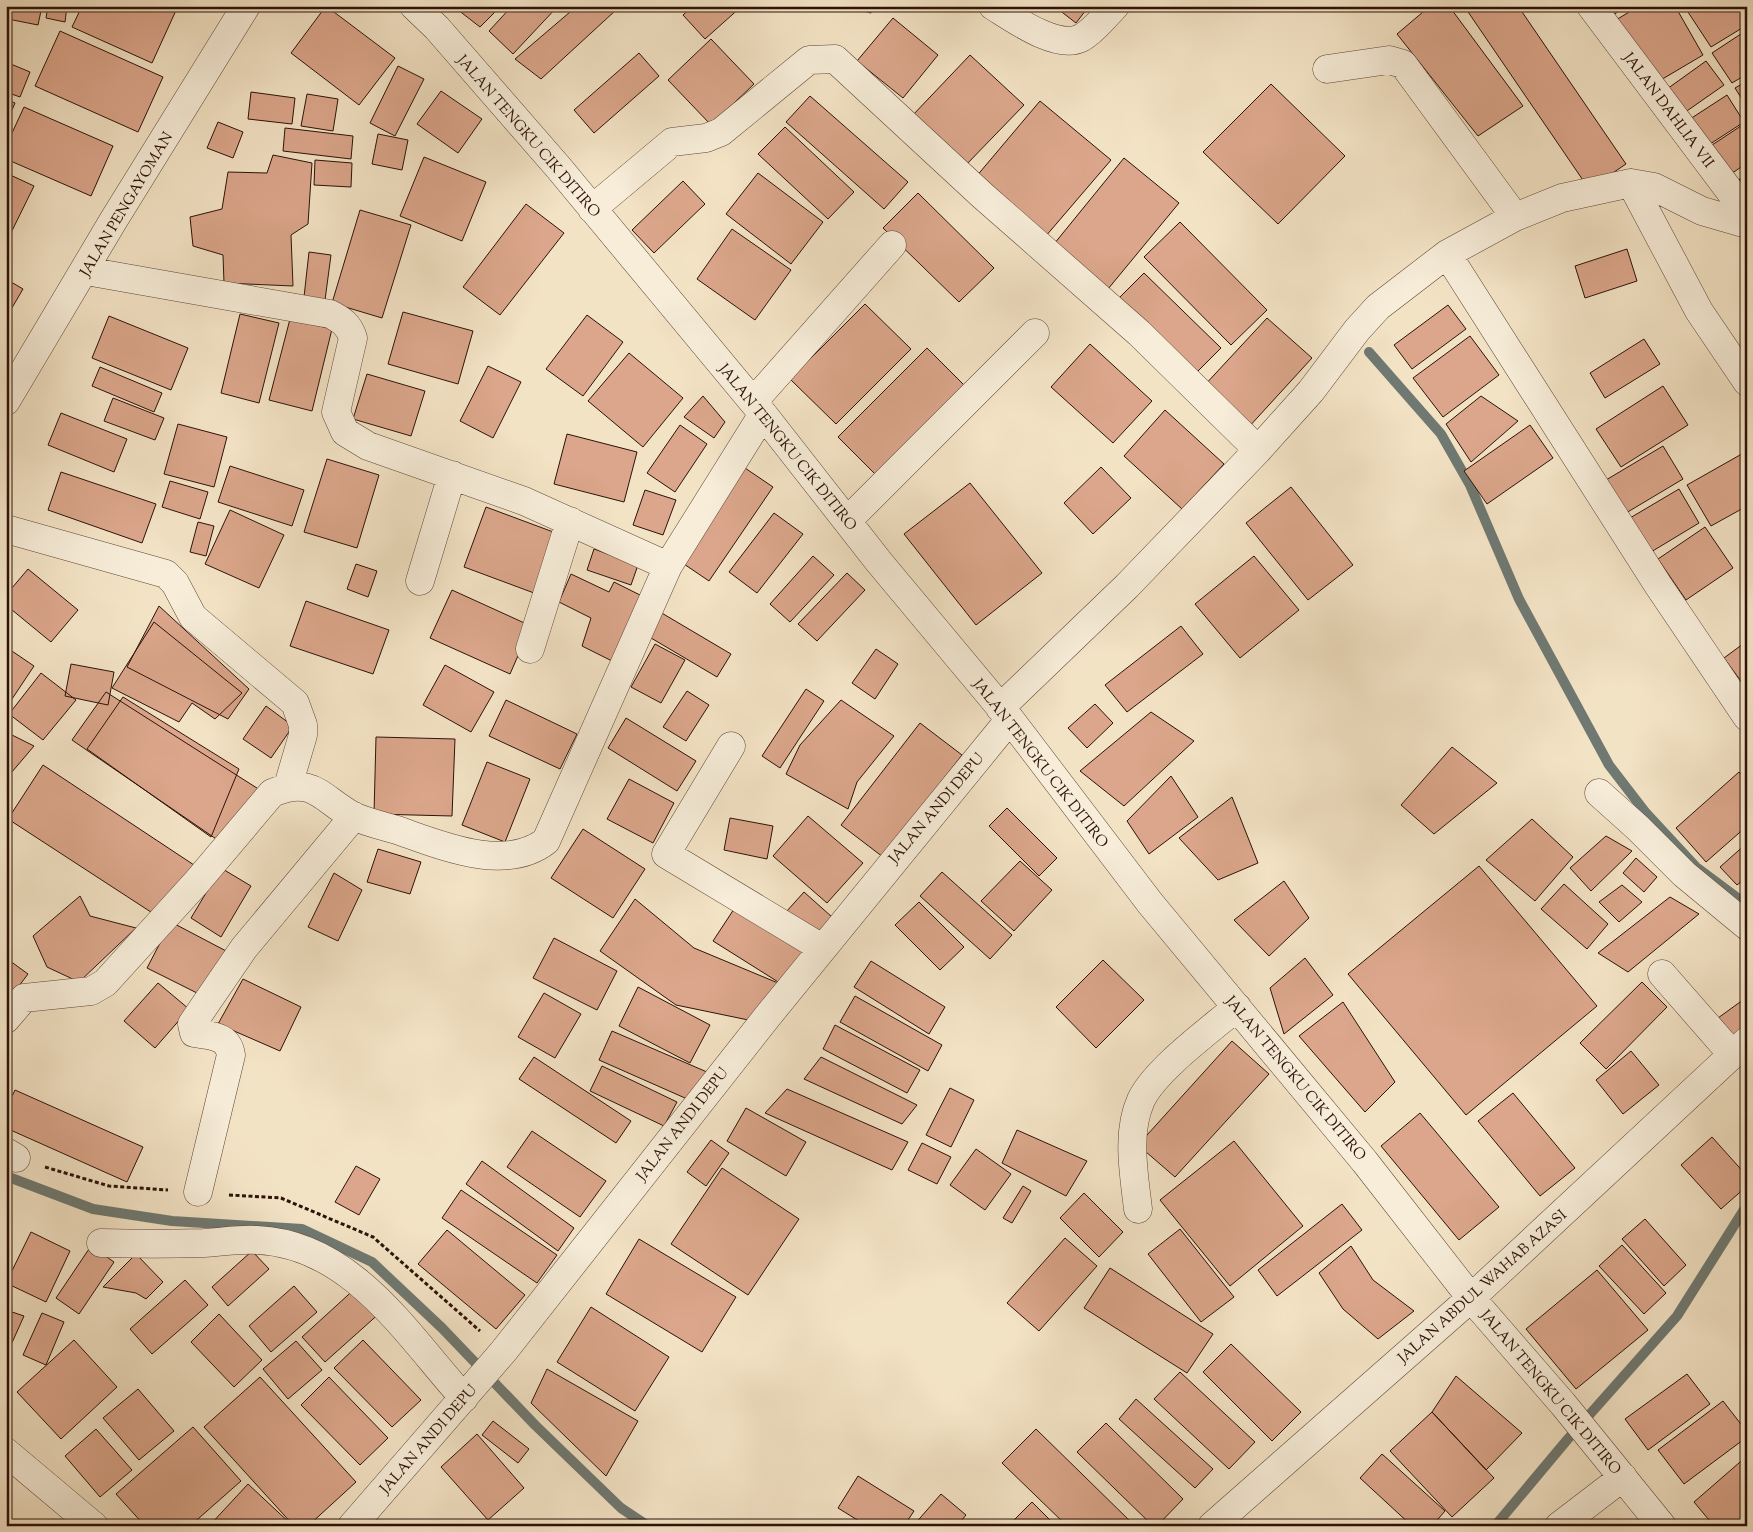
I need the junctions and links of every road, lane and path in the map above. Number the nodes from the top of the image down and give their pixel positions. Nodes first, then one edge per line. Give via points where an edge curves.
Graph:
1 (246, 6) edge
2 (414, 6) edge
3 (993, 6) edge
4 (1115, 6) edge
5 (1591, 6) edge
6 (1327, 69) dead end
7 (1630, 183) junction
8 (592, 209) junction
9 (1747, 214) edge
10 (1515, 217) junction
11 (1747, 224) edge
12 (892, 245) dead end
13 (1447, 254) junction
14 (86, 271) junction
15 (1035, 333) dead end
16 (1747, 382) edge
17 (6, 401) edge
18 (758, 408) junction
19 (1258, 450) junction
20 (452, 476) junction
21 (570, 521) junction
22 (848, 521) junction
23 (6, 529) edge
24 (668, 566) junction
25 (420, 581) dead end
26 (530, 649) dead end
27 (1005, 714) junction
28 (1747, 717) edge
29 (731, 746) dead end
30 (288, 786) junction
31 (1599, 793) dead end
32 (354, 816) junction
33 (1747, 926) edge
34 (822, 948) junction
35 (1662, 974) dead end
36 (1236, 1007) junction
37 (6, 1019) edge
38 (1740, 1047) edge
39 (198, 1192) dead end
40 (1138, 1209) dead end
41 (102, 1243) dead end
42 (1471, 1298) junction
43 (467, 1396) junction
44 (6, 1452) edge
45 (1622, 1477) junction
46 (94, 1526) edge
47 (352, 1526) edge
48 (1212, 1526) edge
49 (1559, 1526) edge
50 (1662, 1526) edge

1 - 14 street, JALAN PENGAYOMAN via 113,221
2 - 8 street, JALAN TENGKU CIK DITIRO via 437,28
3 - 4 street via 1035,31 1075,40 1089,32
5 - 9 street, JALAN DAHLIA VII
6 - 10 street via 1388,60 1403,64
7 - 10 street, JALAN ANDI DEPU via 1562,198
7 - 11 street via 1654,187 1702,211
7 - 16 street via 1699,310
8 - 18 street, JALAN TENGKU CIK DITIRO
8 - 19 street via 672,142 706,138 721,132 809,60 835,59 982,196 1139,333
10 - 13 street, JALAN ANDI DEPU
12 - 18 street
13 - 19 street, JALAN ANDI DEPU via 1378,307
13 - 28 street via 1658,585
14 - 17 street, JALAN PENGAYOMAN
14 - 20 street via 338,318 350,326 353,338 336,412 345,432 368,446
15 - 22 street
18 - 22 street, JALAN TENGKU CIK DITIRO
18 - 24 street
19 - 27 street, JALAN ANDI DEPU
20 - 21 street via 524,500
20 - 25 street
21 - 24 street
21 - 26 street
22 - 27 street, JALAN TENGKU CIK DITIRO
23 - 30 street via 166,574 175,583 193,616 295,703 303,725 303,736
24 - 32 street via 546,841 523,853 490,856 437,844
27 - 34 street, JALAN ANDI DEPU
27 - 36 street, JALAN TENGKU CIK DITIRO via 1150,903
29 - 34 street via 666,854
30 - 32 street via 310,787
30 - 37 street via 272,793 105,983 91,991 24,998
31 - 33 street via 1684,874
32 - 39 street via 244,948 192,1024 194,1032 224,1039 230,1055
34 - 43 street, JALAN ANDI DEPU
35 - 38 street
36 - 40 street via 1160,1075 1142,1100 1133,1129
36 - 42 street, JALAN TENGKU CIK DITIRO via 1365,1162
38 - 42 street, JALAN ABDUL WAHAB AZASI
41 - 43 street via 257,1240 294,1246 319,1256 355,1279 383,1304
42 - 45 street, JALAN TENGKU CIK DITIRO
42 - 48 street, JALAN ABDUL WAHAB AZASI
43 - 47 street, JALAN ANDI DEPU
44 - 46 street
45 - 49 street
45 - 50 street, JALAN TENGKU CIK DITIRO

